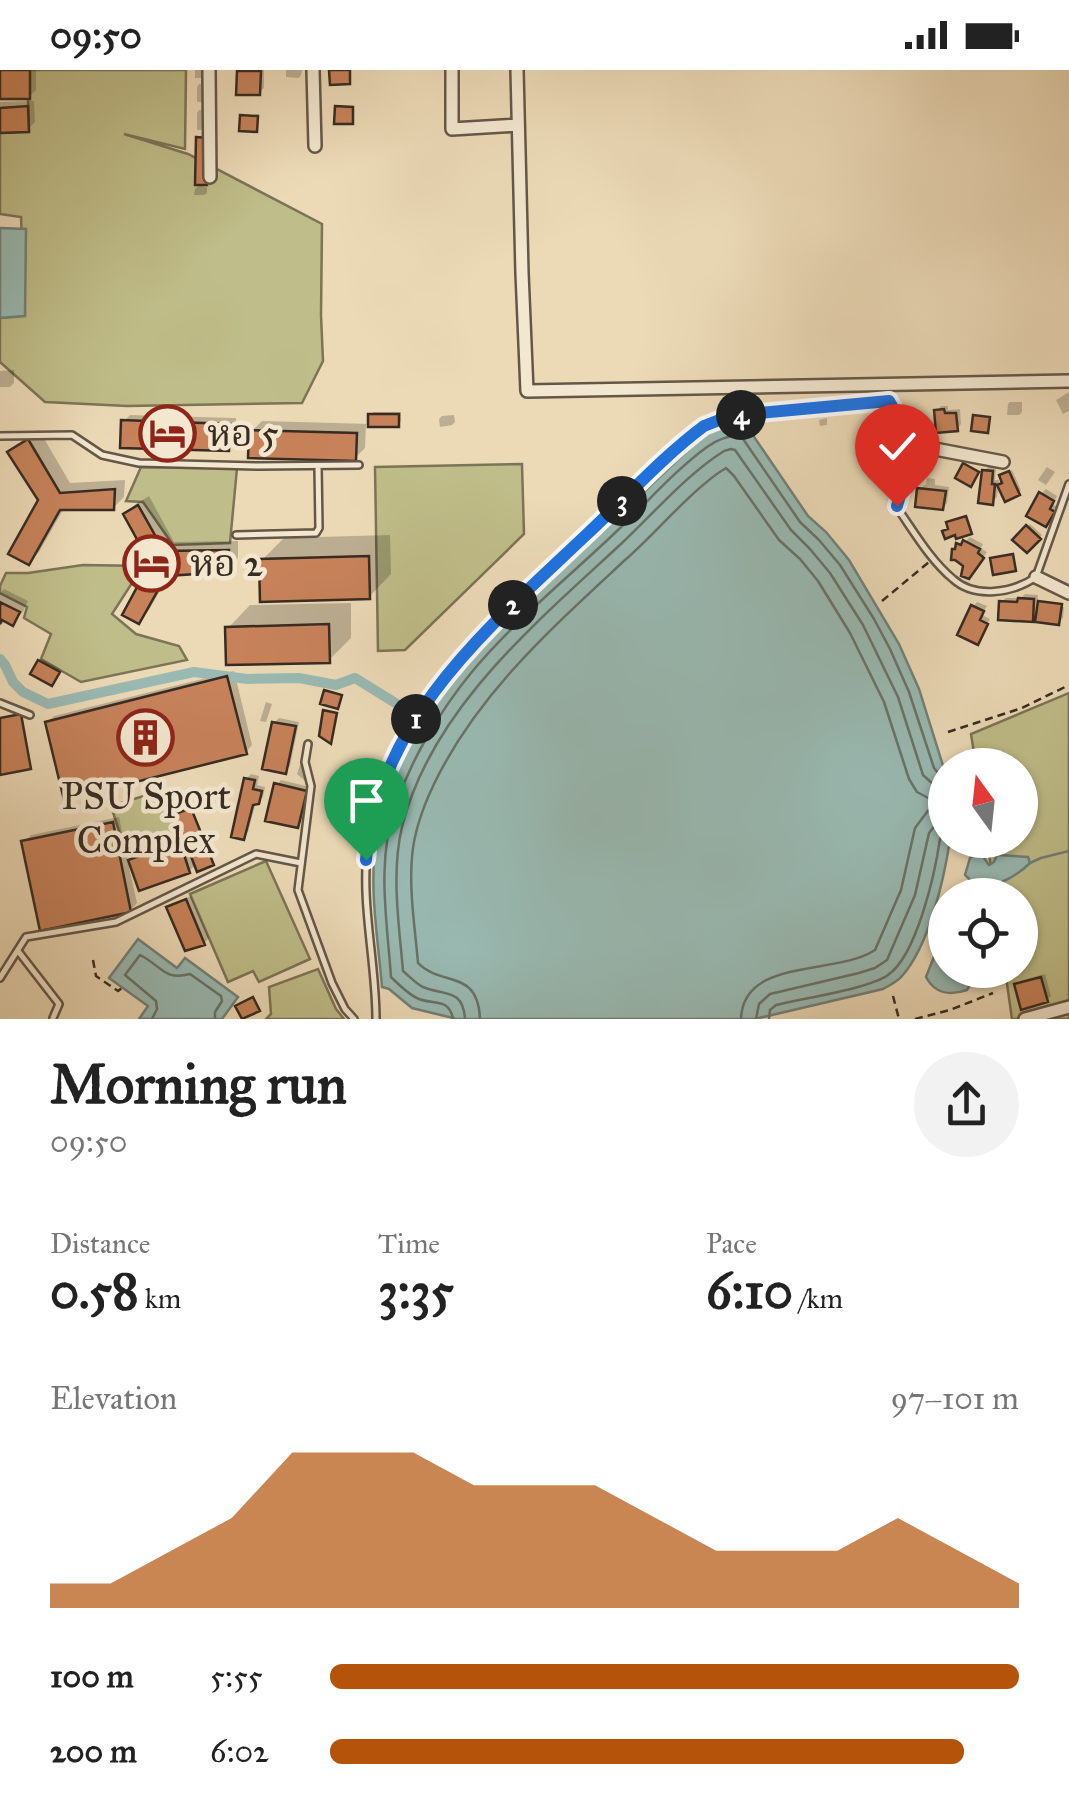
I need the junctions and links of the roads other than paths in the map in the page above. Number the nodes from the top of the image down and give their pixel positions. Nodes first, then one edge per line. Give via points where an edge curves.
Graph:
1 (208, 70) edge
2 (312, 70) edge
3 (452, 70) edge
4 (517, 70) edge
5 (518, 125) junction
6 (314, 146) dead end
7 (210, 178) dead end
8 (1069, 381) edge
9 (0, 436) edge
10 (914, 445) junction
11 (1004, 462) dead end
12 (318, 465) junction
13 (360, 465) dead end
14 (1069, 484) edge
15 (236, 535) dead end
16 (1036, 578) junction
17 (1069, 593) edge
18 (0, 703) edge
19 (30, 715) dead end
20 (308, 744) dead end
21 (302, 862) junction
22 (18, 950) junction
23 (0, 978) edge
24 (1066, 1011) edge
25 (54, 1018) edge
26 (377, 1018) edge
27 (354, 1019) edge
28 (1025, 1019) edge

1 - 7 street
2 - 6 street
3 - 5 street via 452,129
4 - 5 street
5 - 8 street via 527,391
9 - 12 lane via 72,435 102,455 139,463
10 - 11 street
10 - 16 lane via 897,506 934,558 957,583 978,590 1011,589
10 - 26 lane via 888,400 715,421 690,437 467,650 416,719 382,789 366,889
12 - 13 lane
12 - 15 lane via 316,532
14 - 16 lane
16 - 17 street
18 - 19 lane
20 - 21 lane via 311,786
21 - 22 lane via 256,854 116,922 26,936
21 - 27 lane via 298,890 332,982
22 - 23 lane
22 - 25 lane via 59,1004
24 - 28 street

